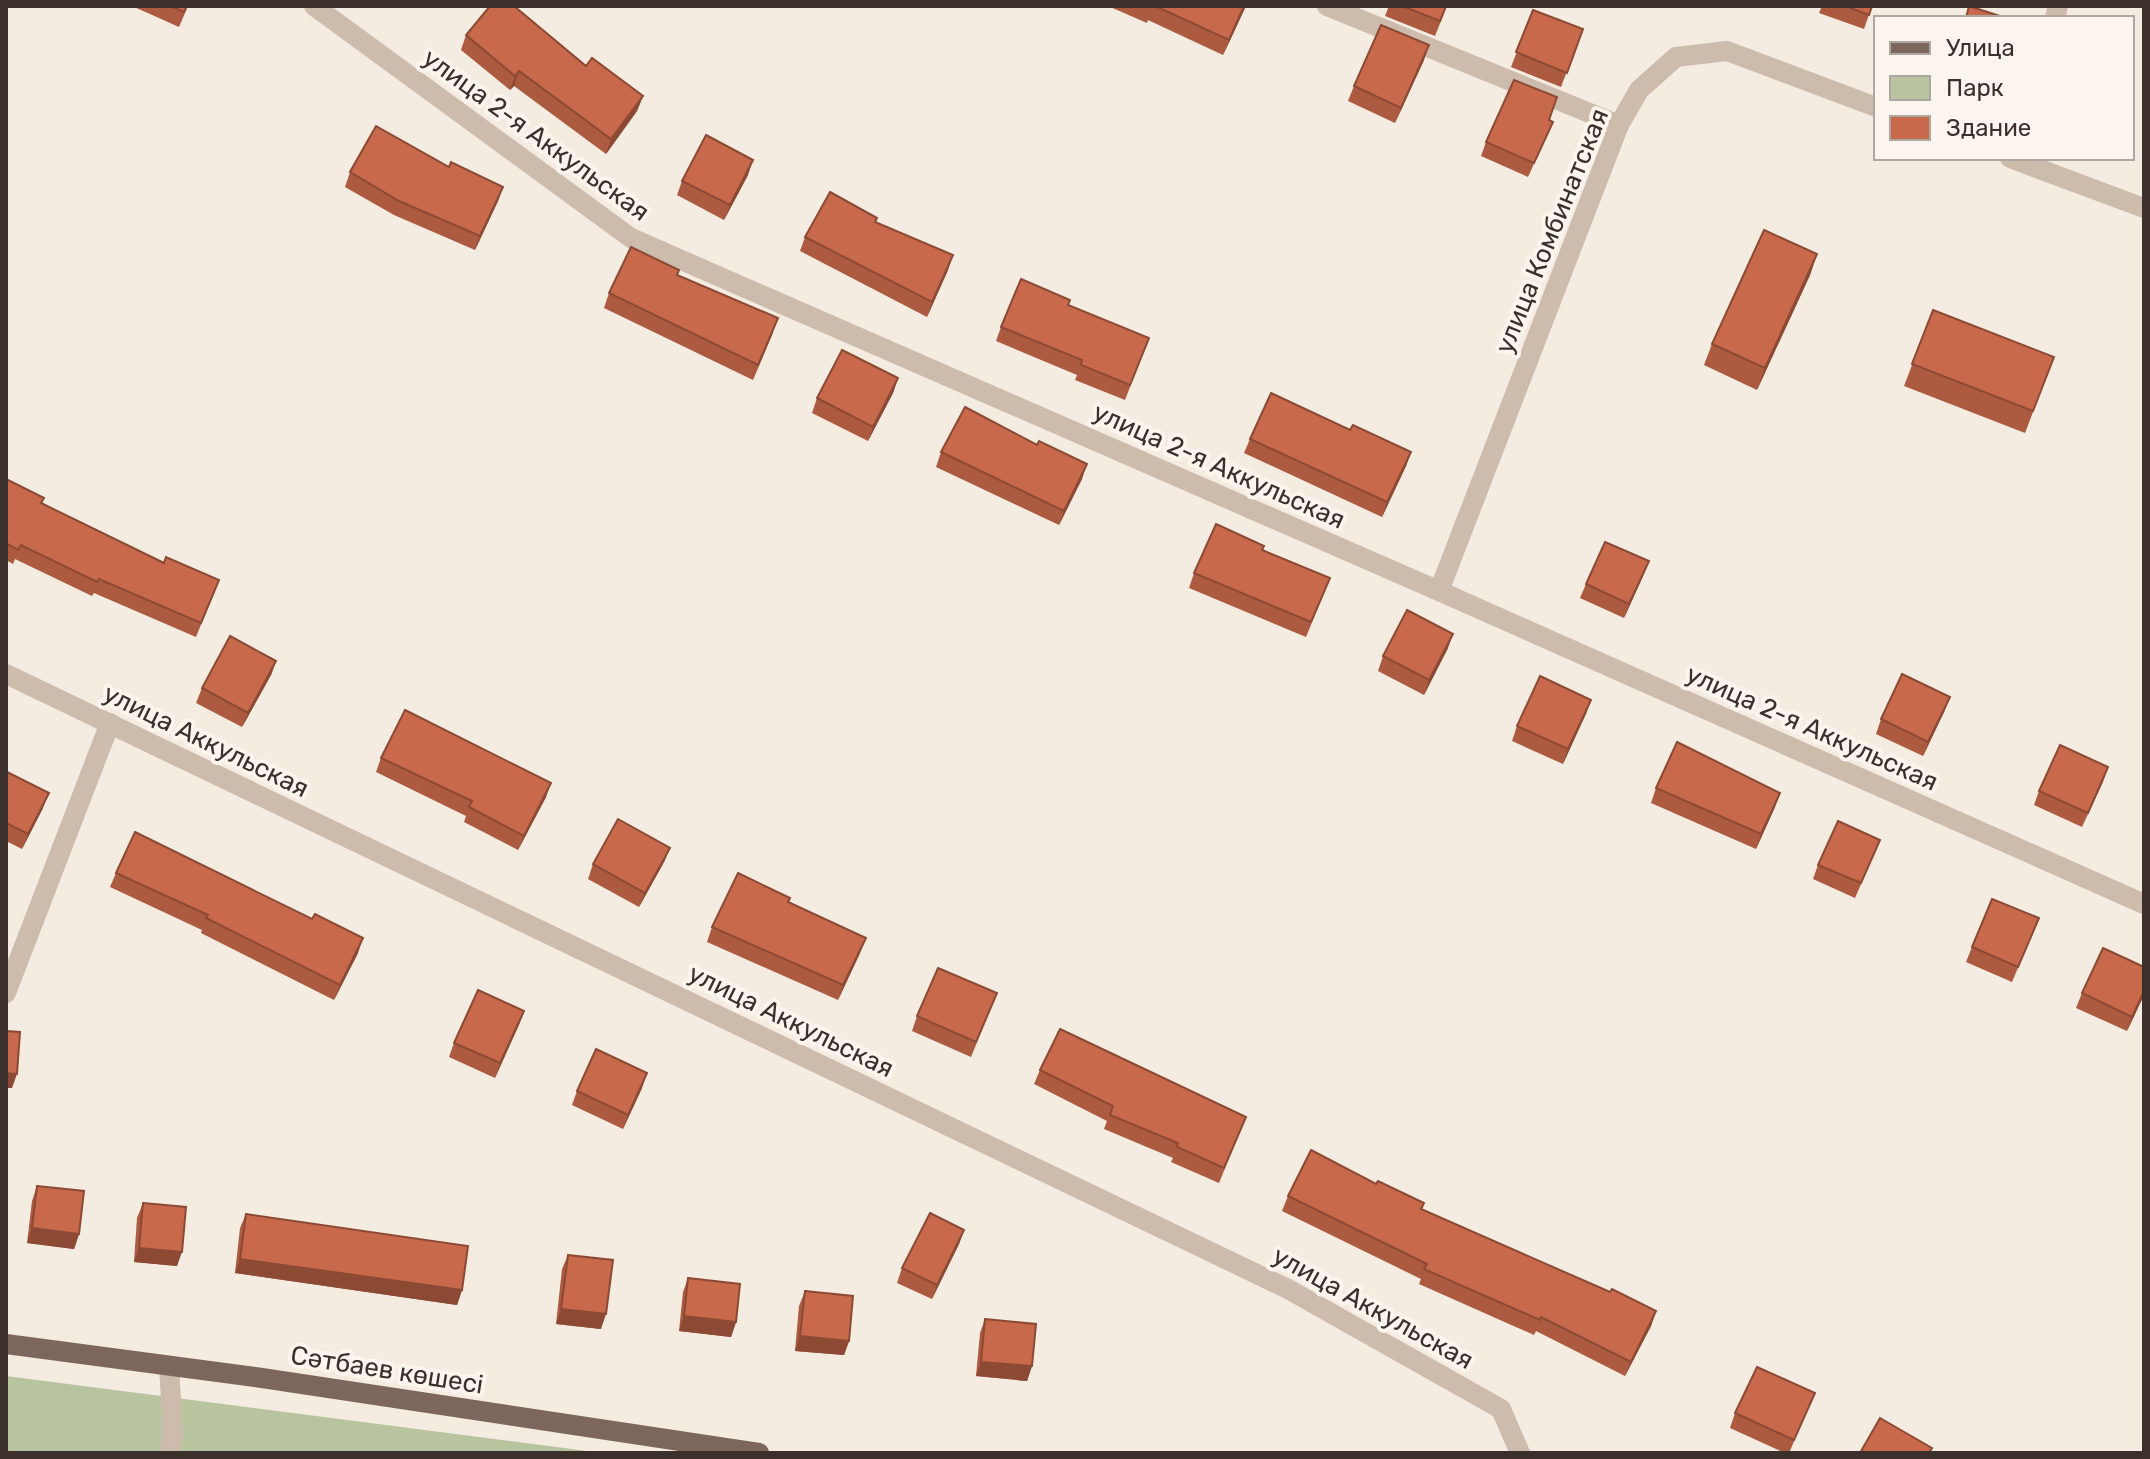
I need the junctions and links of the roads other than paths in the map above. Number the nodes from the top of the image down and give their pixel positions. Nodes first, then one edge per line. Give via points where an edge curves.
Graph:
1 (314, 6) edge
2 (1327, 6) edge
3 (1874, 106) edge
4 (1619, 125) junction
5 (2018, 160) edge
6 (2144, 208) edge
7 (1439, 591) junction
8 (6, 674) edge
9 (110, 723) junction
10 (2144, 904) edge
11 (6, 993) edge
12 (6, 1344) edge
13 (169, 1366) junction
14 (170, 1453) edge
15 (759, 1453) edge
16 (1520, 1453) edge

1 - 7 street, улица 2-я Аккульская via 631,238
2 - 4 street
3 - 4 street, улица Комбинатская via 1727,51 1676,57 1639,90
4 - 7 street, улица Комбинатская
5 - 6 street
7 - 10 street, улица 2-я Аккульская
8 - 9 street, улица Аккульская
9 - 11 street
9 - 16 street, улица Аккульская via 1288,1289 1501,1409
12 - 13 main road, Сәтбаев көшесі
13 - 14 street
13 - 15 main road, Сәтбаев көшесі

